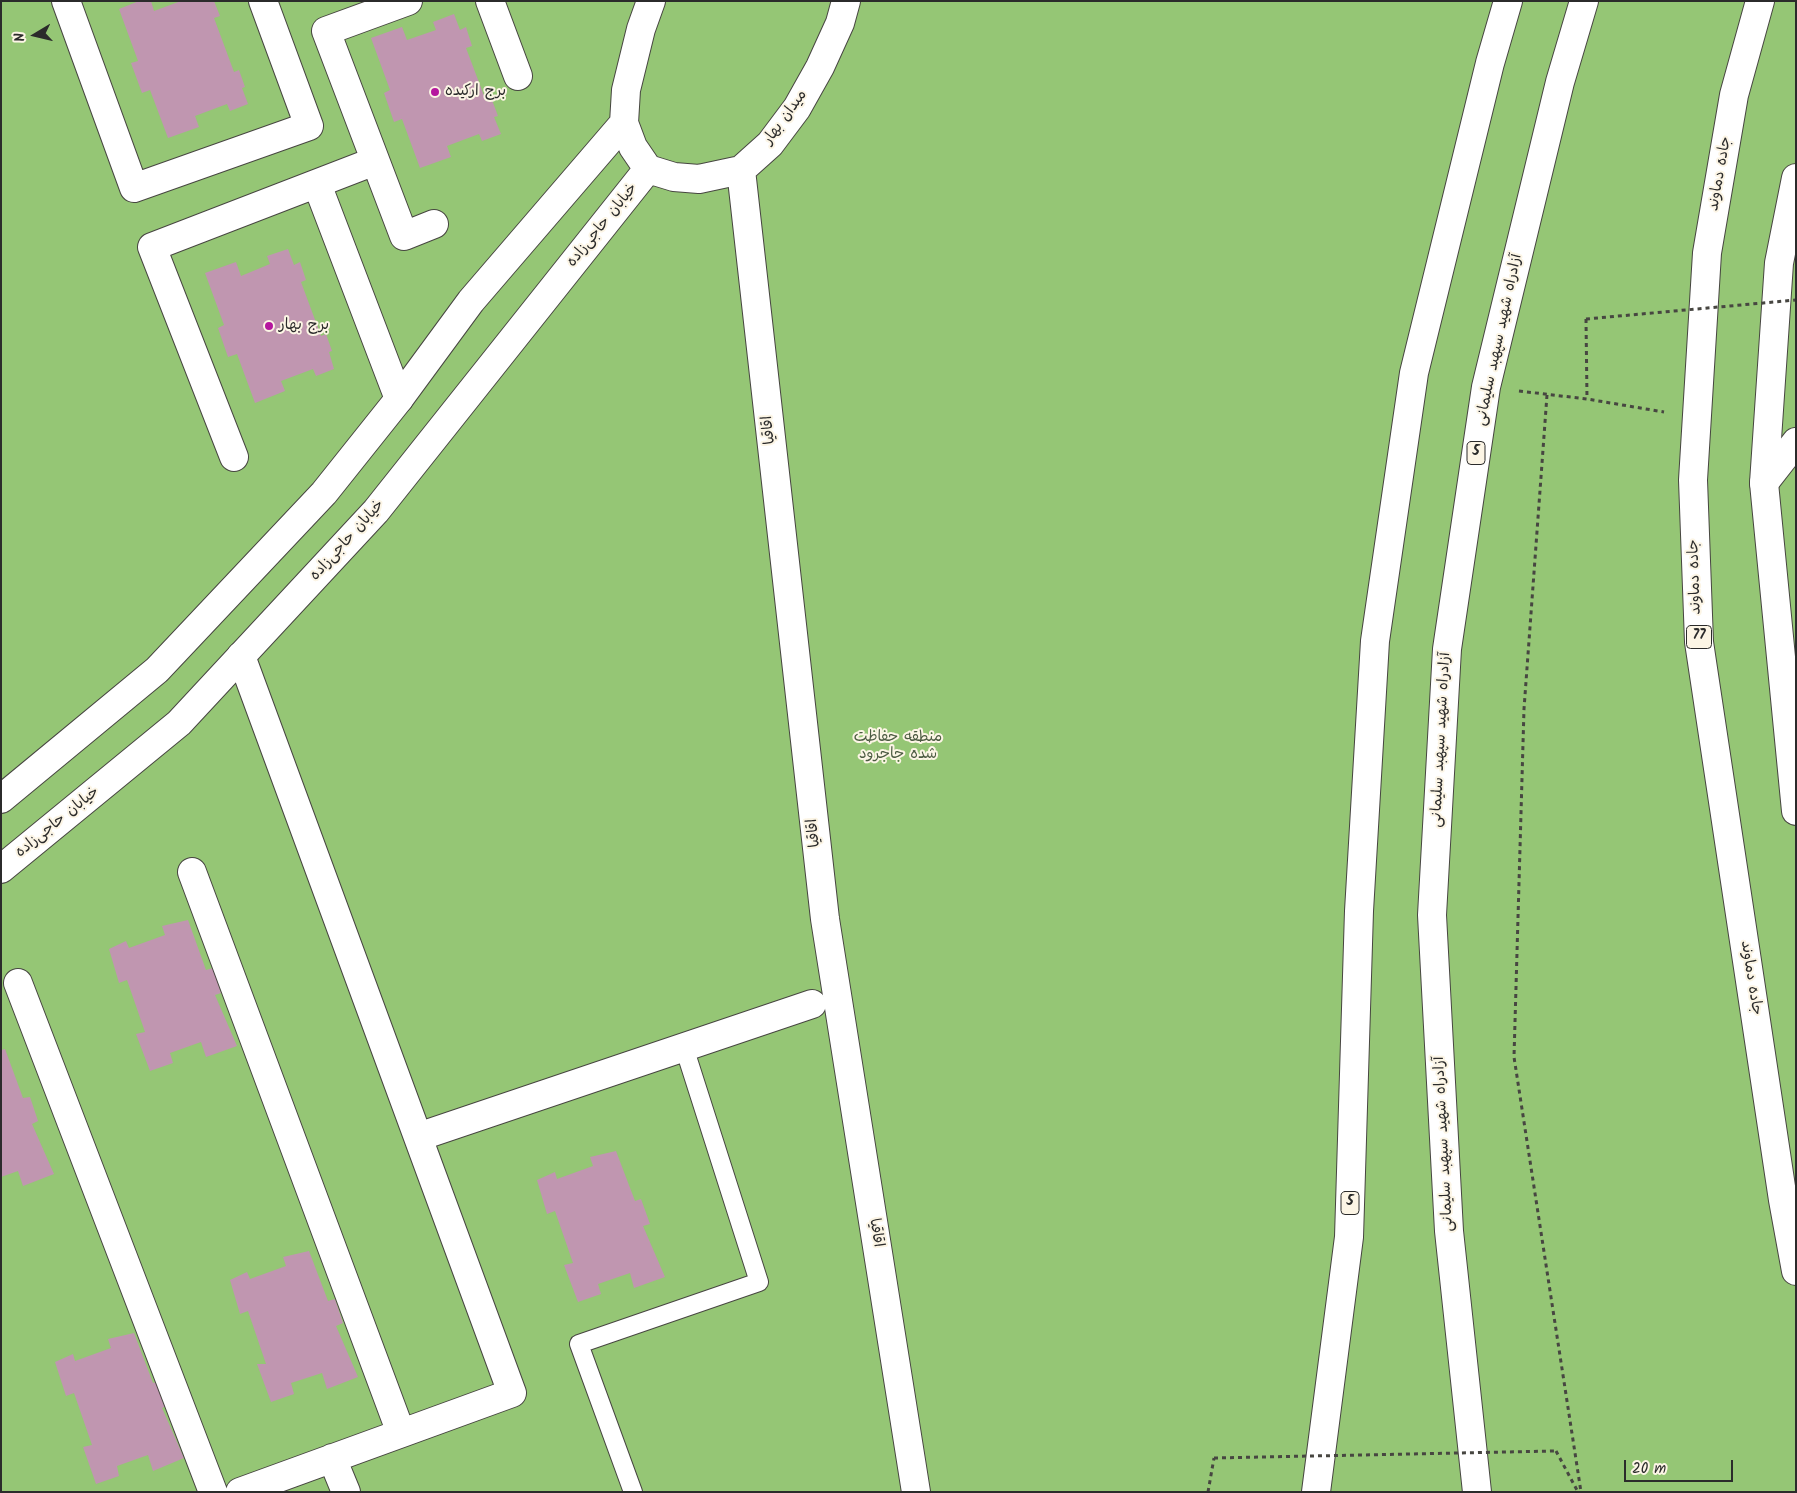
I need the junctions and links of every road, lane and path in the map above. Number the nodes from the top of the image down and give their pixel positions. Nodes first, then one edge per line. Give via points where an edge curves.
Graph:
1 (66, 1) edge
2 (263, 1) edge
3 (408, 1) edge
4 (490, 1) edge
5 (651, 1) edge
6 (846, 1) edge
7 (1508, 1) edge
8 (1584, 1) edge
9 (1760, 1) edge
10 (518, 76) dead end
11 (624, 123) junction
12 (376, 160) junction
13 (648, 169) junction
14 (741, 170) junction
15 (1796, 178) edge
16 (316, 184) junction
17 (434, 224) dead end
18 (1796, 300) edge
19 (1486, 388) junction
20 (1547, 395) junction
21 (399, 399) junction
22 (1587, 399) junction
23 (1697, 418) junction
24 (1796, 442) edge
25 (234, 457) dead end
26 (1764, 483) junction
27 (241, 656) junction
28 (1, 799) edge
29 (1796, 811) edge
30 (1, 869) edge
31 (192, 872) dead end
32 (18, 983) dead end
33 (812, 1004) dead end
34 (684, 1047) junction
35 (418, 1137) junction
36 (1796, 1272) edge
37 (401, 1433) junction
38 (332, 1458) junction
39 (213, 1492) edge
40 (240, 1492) edge
41 (346, 1492) edge
42 (633, 1492) edge
43 (916, 1492) edge
44 (1208, 1492) edge
45 (1316, 1492) edge
46 (1477, 1492) edge
47 (1578, 1492) edge
48 (1581, 1492) edge

1 - 2 main road via 134,188 309,126
3 - 12 main road via 326,31
4 - 10 main road
5 - 11 main road via 626,90
6 - 14 main road, میدان بهار via 820,67 797,108 770,144
7 - 45 main road, 5 via 1414,373 1375,641 1359,911 1349,1237
8 - 19 main road, آزادراه شهید سپهبد سلیمانی / 5 via 1560,82
9 - 23 main road, جاده دماوند / 77 via 1734,96 1707,253
11 - 13 main road via 633,147
11 - 21 main road via 471,301
12 - 16 main road
12 - 17 main road via 404,236
13 - 14 main road, میدان بهار via 674,177 699,179
13 - 27 main road, خیابان حاجی‌زاده via 376,511
14 - 43 main road, اقاقیا via 825,919
15 - 26 main road via 1779,263
16 - 21 main road
16 - 25 main road via 152,247
18 - 22 path, bridge via 1586,319
19 - 20 path
19 - 46 main road, آزادراه شهید سپهبد سلیمانی / 5 via 1447,649 1432,915 1449,1231
20 - 22 path
20 - 48 path via 1524,709 1514,1057
21 - 28 main road via 324,493 157,670
22 - 23 path
23 - 36 main road, جاده دماوند / 77 via 1693,480 1699,642
24 - 26 main road
26 - 29 main road
27 - 30 main road, خیابان حاجی‌زاده via 179,723
27 - 35 main road
31 - 37 main road
32 - 39 main road
33 - 34 main road
34 - 35 main road
34 - 42 lane via 758,1282 579,1344
35 - 37 main road via 512,1393
37 - 38 main road
38 - 40 main road
38 - 41 main road
44 - 47 path, bridge via 1214,1458 1556,1451

